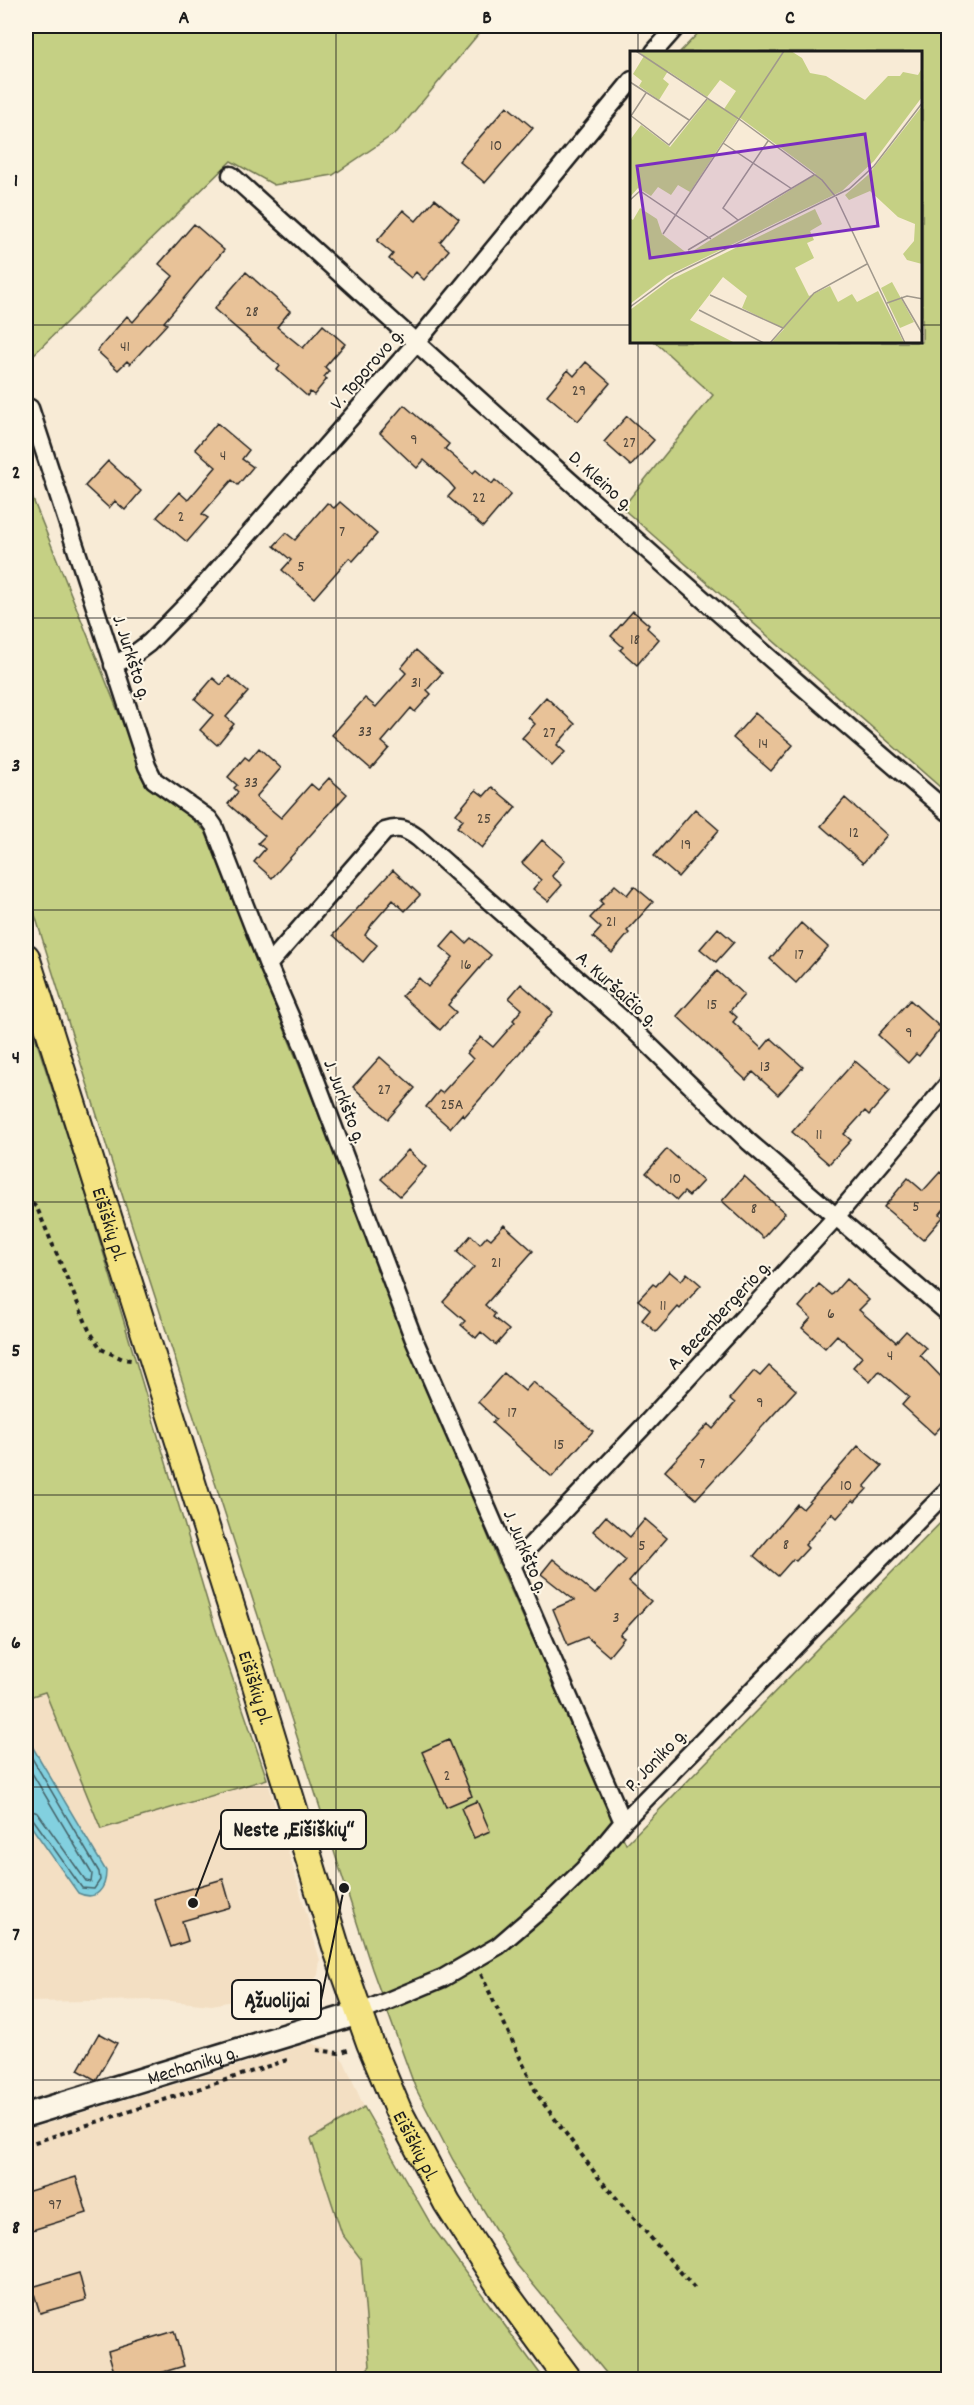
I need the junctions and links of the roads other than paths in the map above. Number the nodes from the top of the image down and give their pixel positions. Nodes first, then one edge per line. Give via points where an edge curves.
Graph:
1 (676, 26) edge
2 (655, 51) edge
3 (630, 82) edge
4 (231, 175) dead end
5 (416, 343) junction
6 (30, 408) dead end
7 (113, 665) junction
8 (948, 812) edge
9 (26, 957) edge
10 (268, 965) junction
11 (948, 1084) edge
12 (835, 1218) junction
13 (948, 1313) edge
14 (948, 1490) edge
15 (511, 1566) junction
16 (623, 1822) junction
17 (359, 2013) junction
18 (26, 2115) edge
19 (569, 2379) edge

1 - 2 street
3 - 5 street, V. Toporovo g.
4 - 5 street, D. Kleino g.
5 - 7 street, V. Toporovo g. via 192,599 149,643
5 - 8 street, D. Kleino g.
6 - 7 street, J. Jurkšto g.
7 - 10 street, J. Jurkšto g. via 154,780 214,826
9 - 17 main road, Eišiškių pl.
10 - 12 street, A. Kuršaičio g. via 385,831 406,829 621,1018 749,1142
10 - 15 street, J. Jurkšto g. via 303,1046 413,1337
11 - 12 street, A. Becenbergerio g.
12 - 13 street, A. Kuršaičio g.
12 - 15 street, A. Becenbergerio g.
14 - 16 street, P. Joniko g.
15 - 16 street, J. Jurkšto g.
16 - 17 street, P. Joniko g. via 584,1869 498,1946 443,1978
17 - 18 main road, Mechanikų g.
17 - 19 main road, Eišiškių pl. via 398,2110 447,2203 500,2286

